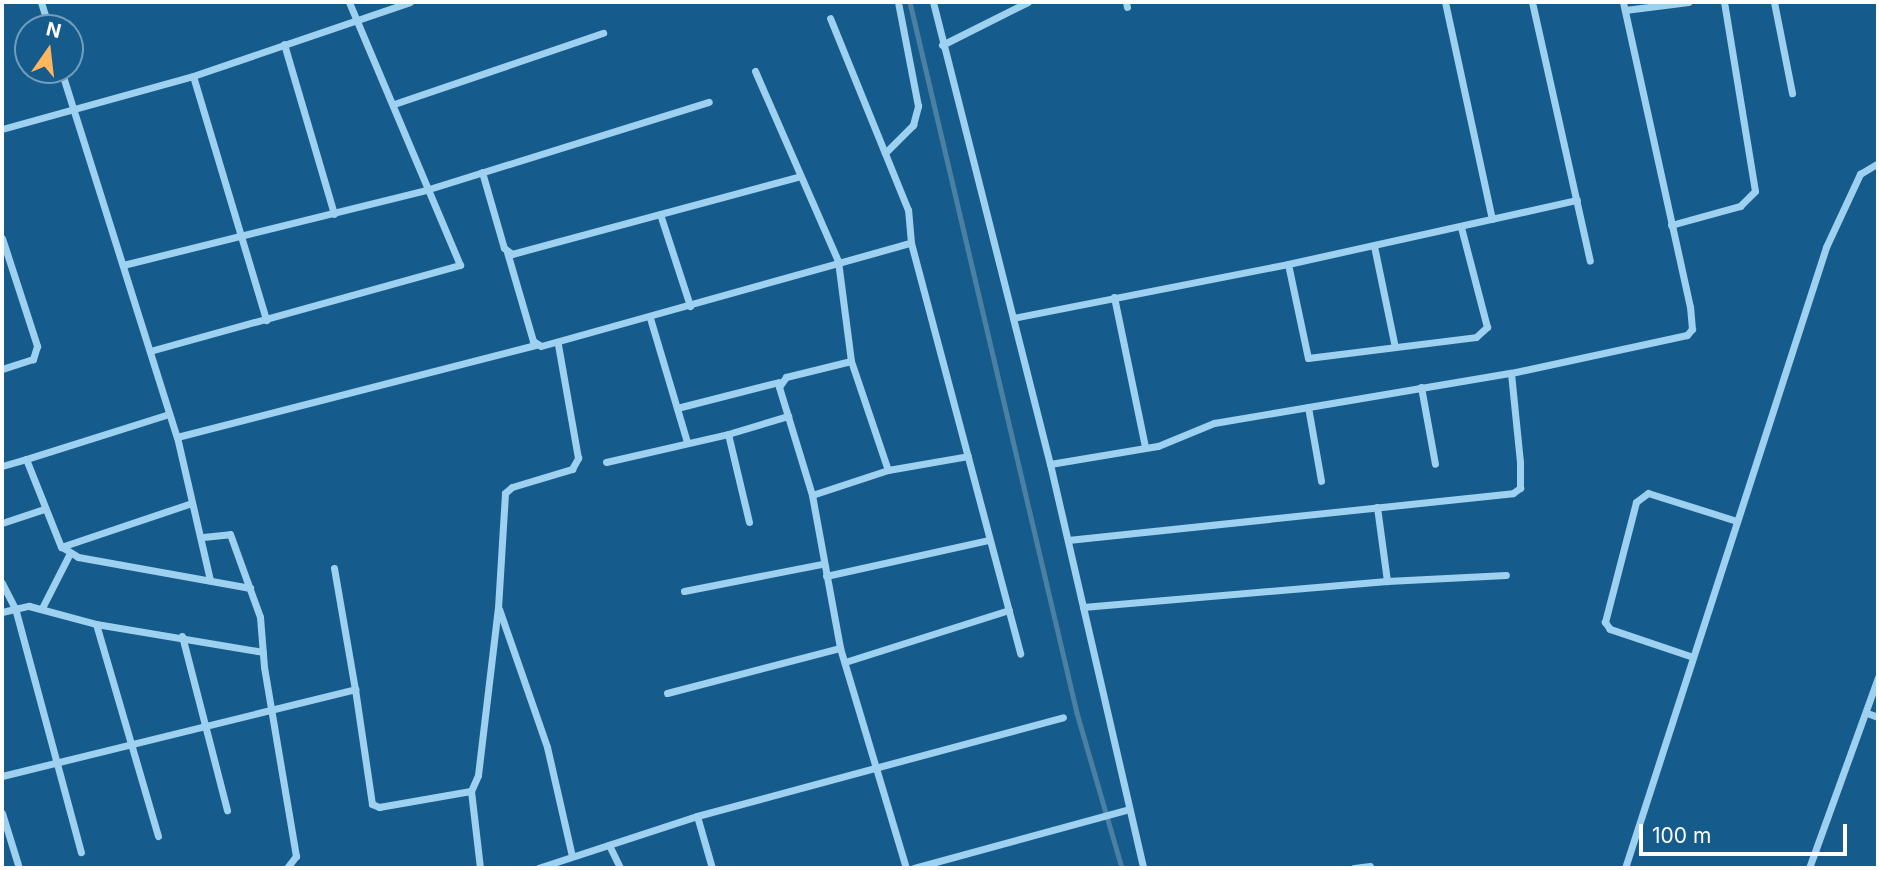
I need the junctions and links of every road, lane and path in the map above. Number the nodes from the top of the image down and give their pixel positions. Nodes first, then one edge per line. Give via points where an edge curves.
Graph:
1 (349, 2) edge
2 (410, 2) edge
3 (898, 2) edge
4 (933, 2) edge
5 (1028, 2) edge
6 (1445, 2) edge
7 (1532, 2) edge
8 (1623, 2) edge
9 (1688, 2) edge
10 (1724, 2) edge
11 (1774, 2) edge
12 (1625, 10) junction
13 (830, 18) dead end
14 (357, 20) junction
15 (603, 33) dead end
16 (284, 44) junction
17 (942, 44) junction
18 (755, 71) dead end
19 (193, 76) junction
20 (65, 84) edge
21 (1792, 93) dead end
22 (709, 102) dead end
23 (394, 104) junction
24 (73, 109) junction
25 (2, 129) edge
26 (885, 153) junction
27 (1878, 163) edge
28 (482, 172) junction
29 (798, 177) junction
30 (429, 188) junction
31 (1577, 200) junction
32 (334, 214) junction
33 (660, 214) junction
34 (1493, 219) junction
35 (1671, 225) junction
36 (1461, 227) junction
37 (241, 234) junction
38 (2, 238) edge
39 (911, 243) junction
40 (1374, 246) junction
41 (507, 252) junction
42 (838, 261) junction
43 (1590, 261) dead end
44 (1288, 264) junction
45 (123, 265) junction
46 (1114, 297) junction
47 (690, 306) junction
48 (650, 318) junction
49 (1013, 318) junction
50 (266, 320) junction
51 (558, 344) junction
52 (536, 345) junction
53 (1395, 346) junction
54 (150, 351) junction
55 (851, 360) junction
56 (2, 369) edge
57 (1511, 373) junction
58 (779, 382) junction
59 (1421, 387) junction
60 (677, 408) junction
61 (1308, 408) junction
62 (169, 414) junction
63 (788, 416) junction
64 (728, 434) junction
65 (177, 436) junction
66 (687, 442) junction
67 (1145, 447) junction
68 (968, 456) junction
69 (26, 459) junction
70 (606, 462) dead end
71 (1050, 464) junction
72 (1435, 464) dead end
73 (2, 466) edge
74 (888, 470) junction
75 (1321, 481) dead end
76 (812, 495) junction
77 (192, 503) junction
78 (1377, 507) junction
79 (44, 509) junction
80 (1737, 521) junction
81 (748, 522) dead end
82 (2, 523) edge
83 (203, 537) junction
84 (989, 540) junction
85 (1068, 540) junction
86 (62, 547) junction
87 (69, 555) junction
88 (822, 564) junction
89 (334, 568) dead end
90 (1506, 575) dead end
91 (826, 576) junction
92 (210, 580) junction
93 (1387, 581) junction
94 (2, 583) edge
95 (250, 588) junction
96 (684, 590) dead end
97 (1083, 607) junction
98 (15, 608) junction
99 (42, 608) junction
100 (498, 608) junction
101 (1009, 610) junction
102 (2, 612) edge
103 (96, 624) junction
104 (182, 636) junction
105 (840, 648) junction
106 (262, 652) junction
107 (1020, 654) dead end
108 (1693, 657) junction
109 (845, 662) junction
110 (1878, 677) edge
111 (355, 689) junction
112 (667, 693) dead end
113 (272, 708) junction
114 (1867, 713) junction
115 (1063, 717) dead end
116 (1878, 718) edge
117 (207, 725) junction
118 (131, 743) junction
119 (58, 759) junction
120 (877, 770) junction
121 (2, 776) edge
122 (471, 791) junction
123 (1129, 809) junction
124 (227, 810) dead end
125 (2, 813) edge
126 (697, 816) junction
127 (158, 836) dead end
128 (609, 845) junction
129 (81, 852) dead end
130 (572, 856) junction
131 (1370, 866) dead end
132 (19, 868) edge
133 (287, 868) edge
134 (480, 868) edge
135 (538, 868) edge
136 (620, 868) edge
137 (712, 868) edge
138 (905, 868) edge
139 (914, 868) edge
140 (1143, 868) edge
141 (1354, 868) edge
142 (1625, 868) edge
143 (1810, 868) edge

1 - 14 street
2 - 14 street
3 - 26 street via 918,106 913,125
4 - 17 street
5 - 17 street
6 - 34 street
7 - 31 street
8 - 12 street
9 - 12 street
10 - 35 street via 1754,196 1740,206
11 - 21 street
12 - 35 street
13 - 26 street
14 - 16 street
14 - 23 street
15 - 23 street
16 - 19 street
16 - 32 street
17 - 49 street
18 - 29 street
19 - 24 street
19 - 37 street
20 - 24 street
22 - 28 street
23 - 30 street
24 - 25 street
24 - 45 street
26 - 39 street via 913,223
27 - 80 street via 1860,174 1838,216
28 - 30 street
28 - 41 street
29 - 33 street
29 - 42 street
30 - 32 street
30 - 50 street via 458,267
31 - 34 street
31 - 43 street
32 - 37 street
33 - 41 street
33 - 47 street
34 - 36 street
35 - 57 street via 1691,314 1687,335
36 - 40 street
36 - 53 street via 1487,331 1476,337
37 - 45 street
37 - 50 street
38 - 56 street via 37,346 33,359
39 - 42 street
39 - 68 street
40 - 44 street
40 - 53 street
41 - 52 street
42 - 47 street
42 - 55 street
44 - 46 street
44 - 53 street via 1308,358
45 - 54 street
46 - 49 street
46 - 67 street
47 - 48 street
48 - 51 street
48 - 60 street
49 - 71 street
50 - 54 street
51 - 52 street
51 - 100 street via 578,458 572,469 512,487 505,494
52 - 65 street
54 - 62 street
55 - 58 street
55 - 74 street
57 - 59 street
57 - 78 street via 1520,462 1517,490
58 - 60 street
58 - 63 street
59 - 61 street
59 - 72 street
60 - 66 street
61 - 67 street via 1214,423
61 - 75 street
62 - 65 street
62 - 69 street
63 - 64 street
63 - 76 street
64 - 66 street
64 - 81 street
65 - 77 street
66 - 70 street
67 - 71 street
68 - 74 street
68 - 84 street
69 - 73 street
69 - 79 street
71 - 85 street
74 - 76 street
76 - 88 street
77 - 83 street
77 - 86 street
78 - 85 street
78 - 93 street
79 - 82 street
79 - 86 street
80 - 108 street
80 - 108 street via 1648,493 1636,502 1605,622 1610,629
83 - 92 street
83 - 95 street via 230,534
84 - 91 street
84 - 101 street
85 - 97 street
86 - 87 street
87 - 92 street
87 - 99 street
88 - 91 street
88 - 96 street
89 - 111 street
90 - 93 street
91 - 105 street
92 - 95 street
93 - 97 street
94 - 98 street
95 - 106 street via 260,617
97 - 123 street
98 - 99 street
98 - 102 street
98 - 119 street
99 - 103 street
100 - 122 street via 478,775
100 - 130 street via 547,747
101 - 107 street
101 - 109 street
103 - 104 street
103 - 118 street
104 - 106 street
104 - 117 street
105 - 109 street
105 - 112 street
106 - 113 street
108 - 142 street
109 - 120 street
110 - 114 street
111 - 113 street
111 - 122 street via 372,804 379,807
113 - 117 street
113 - 133 street via 296,856
114 - 116 street
114 - 143 street
115 - 120 street
117 - 118 street
117 - 124 street
118 - 119 street
118 - 127 street
119 - 121 street
119 - 129 street
120 - 126 street
120 - 138 street
122 - 134 street
123 - 139 street
123 - 140 street
125 - 132 street
126 - 128 street
126 - 137 street
128 - 130 street
128 - 136 street
130 - 135 street
131 - 141 street

